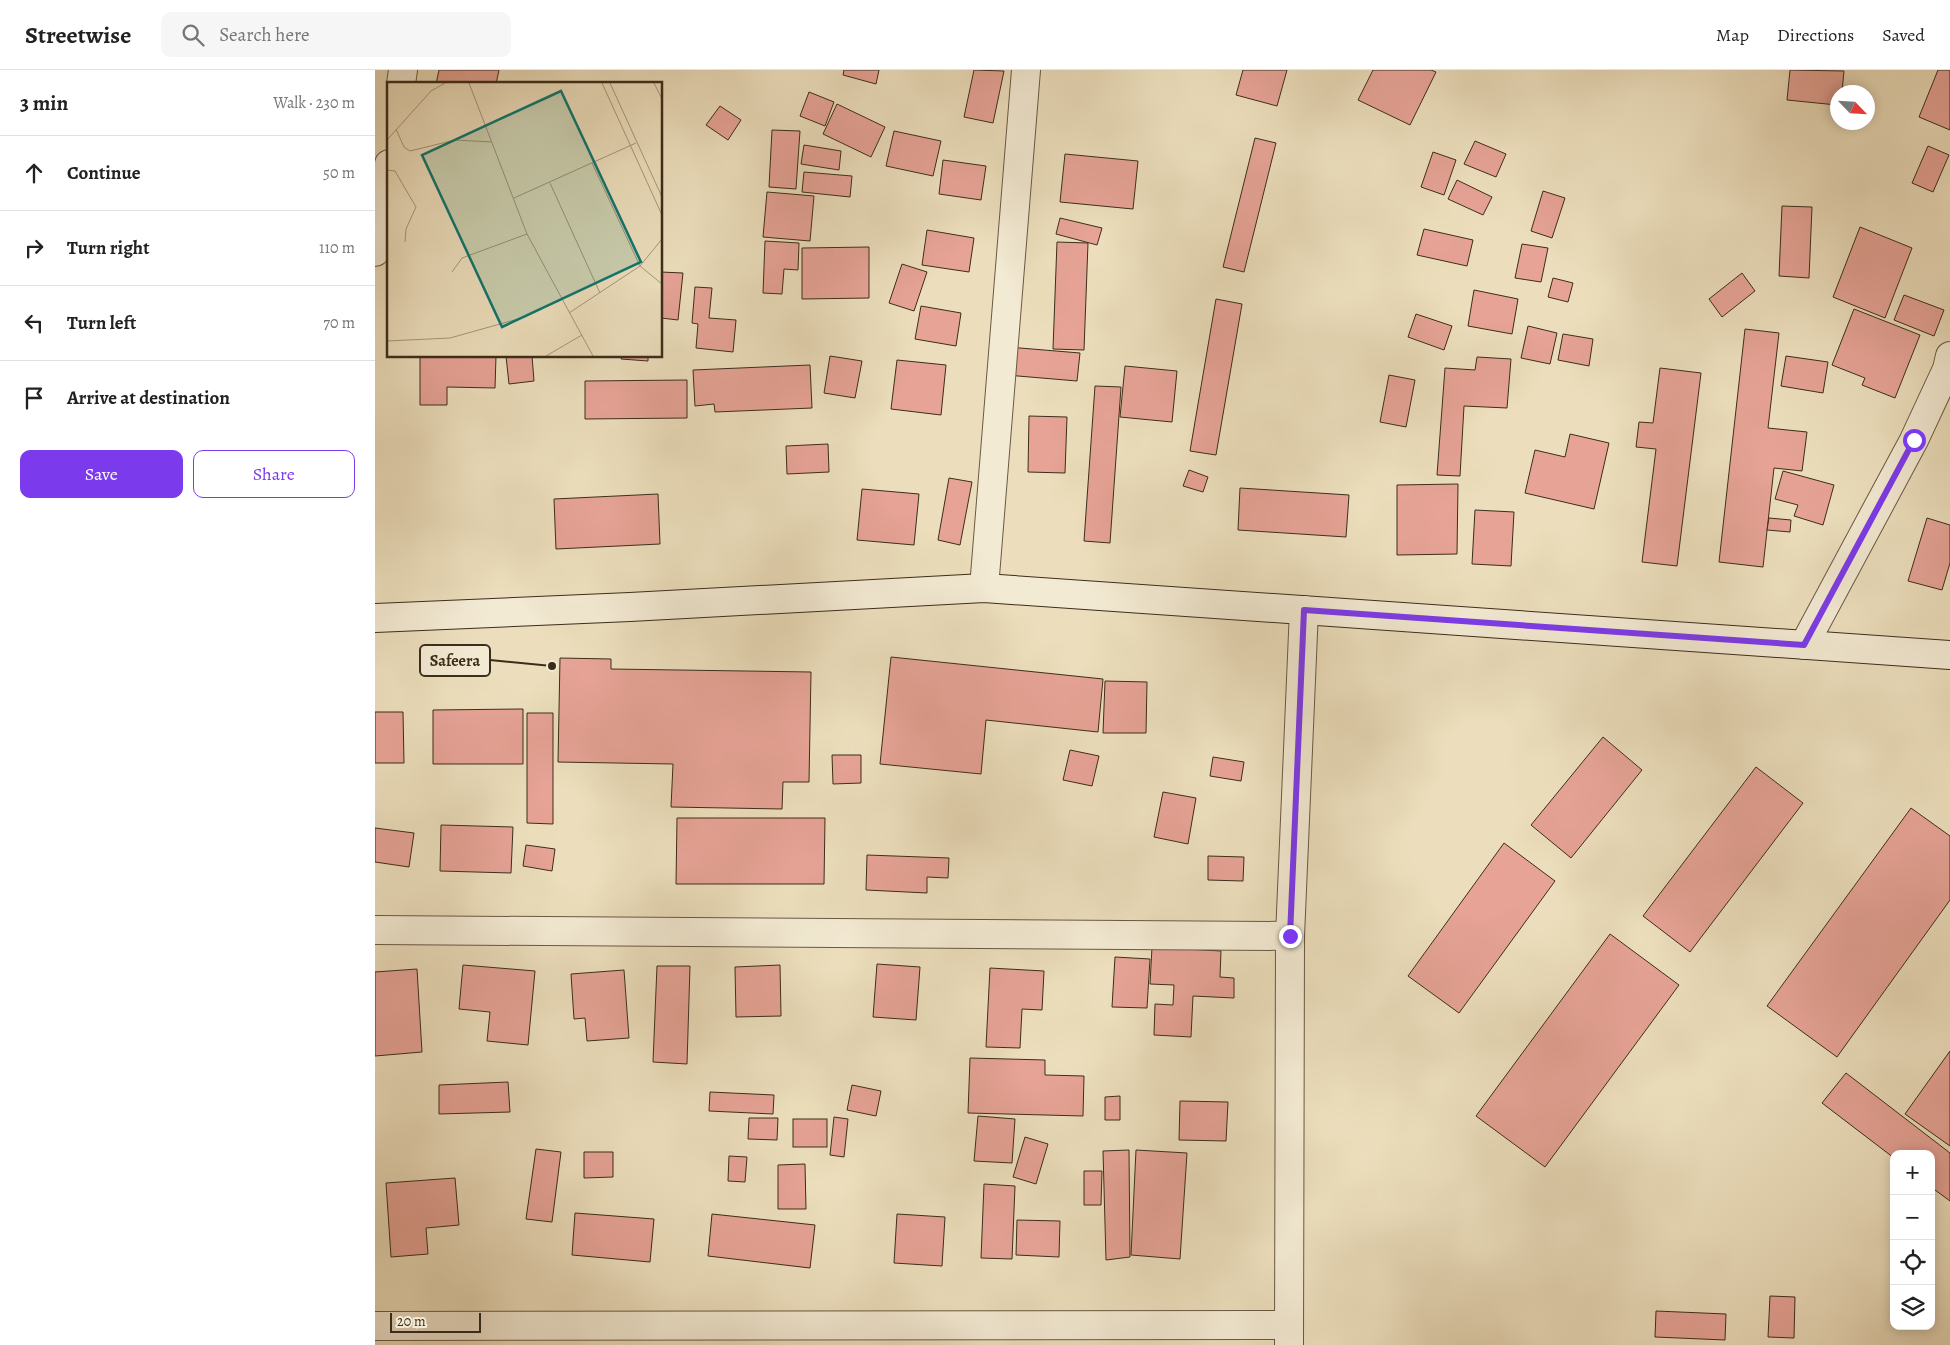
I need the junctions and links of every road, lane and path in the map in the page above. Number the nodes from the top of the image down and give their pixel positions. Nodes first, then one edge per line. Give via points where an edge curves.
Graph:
1 (1026, 70) edge
2 (387, 177) edge
3 (375, 252) edge
4 (1950, 356) edge
5 (984, 588) junction
6 (1304, 610) junction
7 (375, 618) edge
8 (1804, 645) junction
9 (1950, 655) edge
10 (375, 930) edge
11 (1290, 936) junction
12 (375, 1326) edge
13 (1289, 1335) edge

1 - 5 street
2 - 3 street
4 - 8 street via 1914,440
5 - 6 street
5 - 7 street
6 - 8 street
6 - 11 street
8 - 9 street
10 - 11 street
11 - 13 street
12 - 13 street

